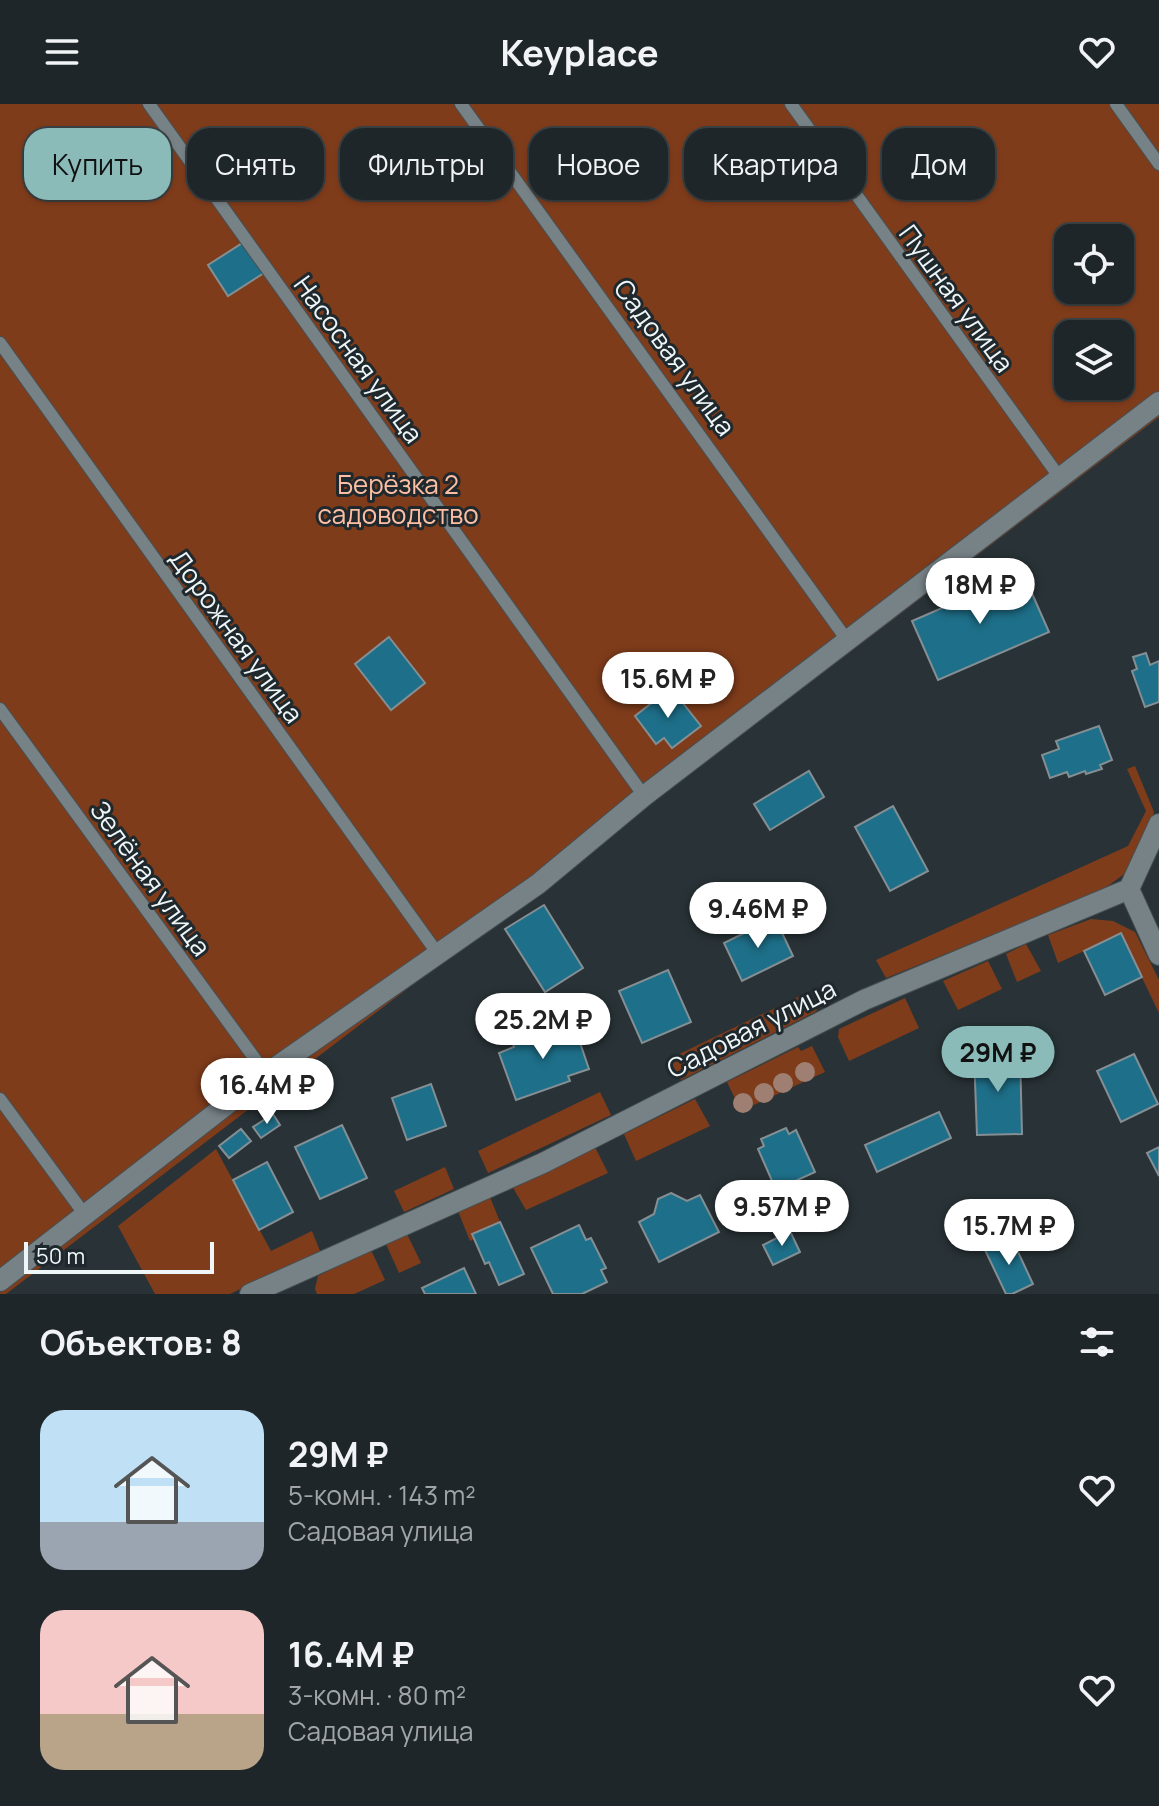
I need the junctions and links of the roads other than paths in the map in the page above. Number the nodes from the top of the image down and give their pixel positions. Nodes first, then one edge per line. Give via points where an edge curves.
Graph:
1 (149, 104) edge
2 (461, 104) edge
3 (791, 104) edge
4 (1116, 104) edge
5 (1159, 164) edge
6 (0, 343) edge
7 (1159, 402) edge
8 (1060, 478) junction
9 (847, 640) junction
10 (0, 709) edge
11 (644, 796) junction
12 (1159, 824) edge
13 (1129, 889) junction
14 (438, 954) junction
15 (1159, 955) edge
16 (266, 1074) junction
17 (0, 1099) edge
18 (85, 1215) junction
19 (0, 1281) edge
20 (250, 1294) edge

1 - 11 lane, Насосная улица
2 - 9 lane, Садовая улица
3 - 8 lane, Пушная улица
4 - 5 lane
6 - 14 lane, Дорожная улица
7 - 8 street
8 - 9 street
9 - 11 street
10 - 16 lane, Зелёная улица
11 - 14 street via 538,884
12 - 13 street
13 - 15 street
13 - 20 street, Садовая улица via 864,1000 543,1163
14 - 16 street
16 - 18 street
17 - 18 lane
18 - 19 street

